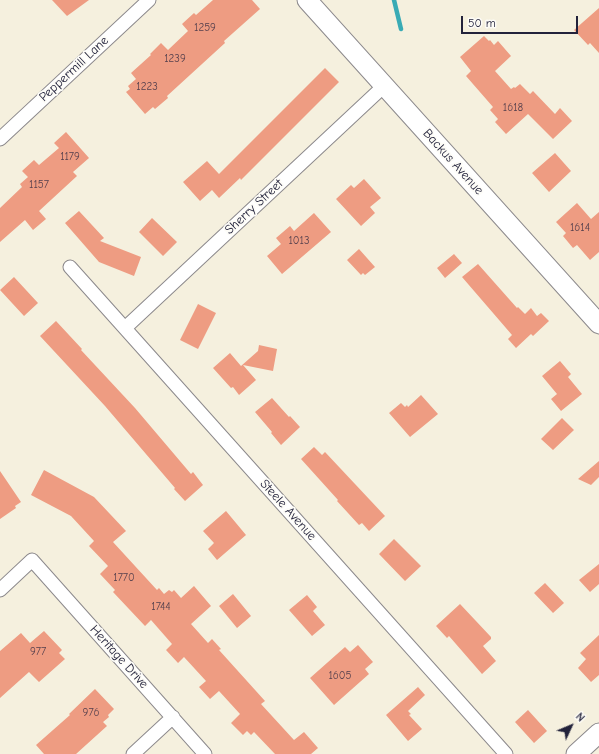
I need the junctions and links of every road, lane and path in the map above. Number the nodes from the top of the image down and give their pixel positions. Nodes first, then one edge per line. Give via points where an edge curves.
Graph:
1 (149, 0) edge
2 (307, 0) edge
3 (384, 86) junction
4 (0, 139) edge
5 (70, 267) dead end
6 (599, 324) edge
7 (125, 328) junction
8 (0, 590) edge
9 (172, 717) junction
10 (599, 733) edge
11 (133, 754) edge
12 (205, 754) edge
13 (506, 754) edge
14 (576, 754) edge

1 - 4 street, Peppermill Lane
2 - 3 street, Backus Avenue
3 - 6 street, Backus Avenue
3 - 7 street, Sherry Street
5 - 7 street, Steele Avenue
7 - 13 street, Steele Avenue
8 - 9 street, Heritage Drive via 32,560
9 - 11 street
9 - 12 street, Heritage Drive
10 - 14 street

